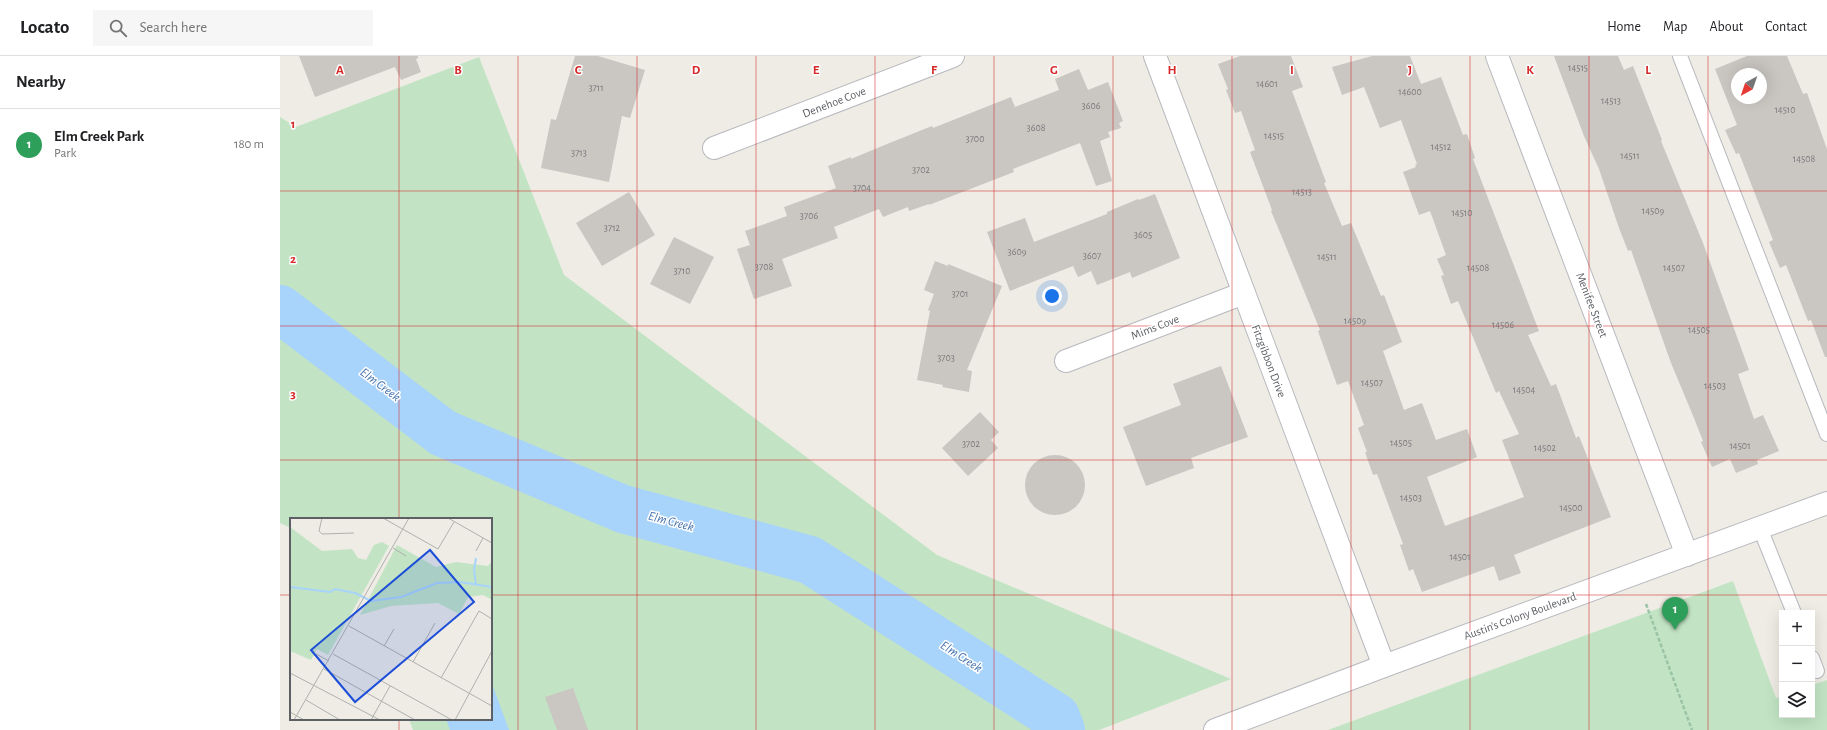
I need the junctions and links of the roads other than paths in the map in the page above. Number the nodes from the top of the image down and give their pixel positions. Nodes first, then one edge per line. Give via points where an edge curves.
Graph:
1 (953, 56) edge
2 (1155, 56) edge
3 (1497, 56) edge
4 (1680, 56) edge
5 (714, 148) dead end
6 (1244, 293) junction
7 (1066, 360) dead end
8 (1827, 434) edge
9 (1827, 504) edge
10 (1760, 528) junction
11 (1688, 555) junction
12 (1793, 610) edge
13 (1384, 666) junction
14 (1215, 730) edge

1 - 5 street, Denehoe Cove
2 - 6 street, Fitzgibbon Drive
3 - 11 street, Menifee Street
4 - 8 lane
6 - 7 street, Mims Cove
6 - 13 street, Fitzgibbon Drive
9 - 10 street, Austin's Colony Boulevard
10 - 11 street, Austin's Colony Boulevard
10 - 12 lane
11 - 13 street, Austin's Colony Boulevard
13 - 14 street, Austin's Colony Boulevard

